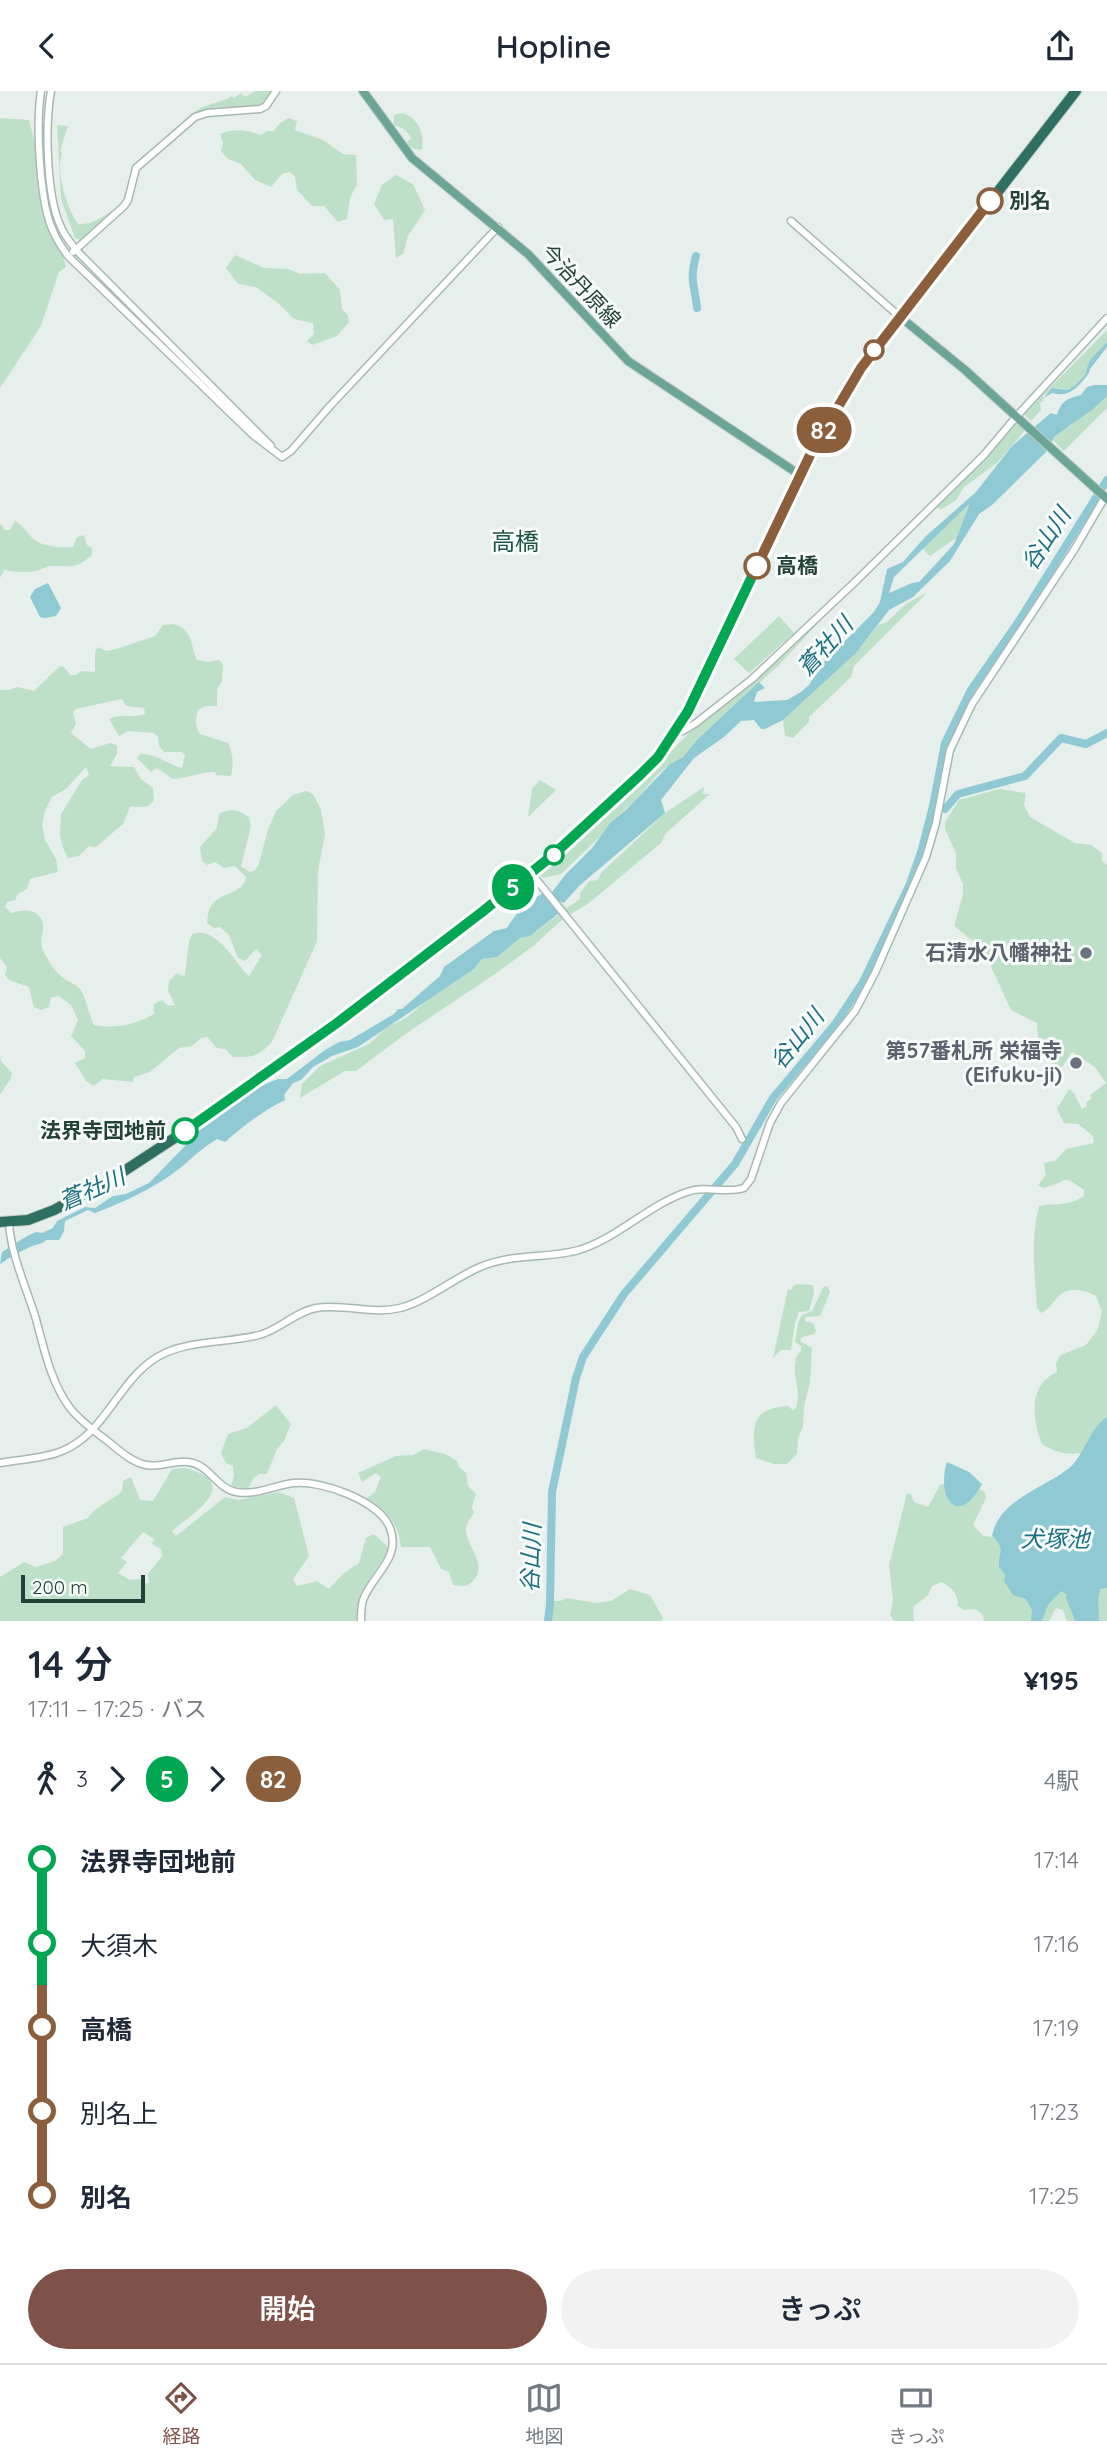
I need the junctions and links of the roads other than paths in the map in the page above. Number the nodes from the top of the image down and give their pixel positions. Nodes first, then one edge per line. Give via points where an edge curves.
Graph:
1 (41, 91) edge
2 (51, 91) edge
3 (276, 91) edge
4 (363, 91) edge
5 (1076, 91) edge
6 (791, 221) dead end
7 (498, 227) junction
8 (76, 250) junction
9 (68, 256) junction
10 (900, 316) junction
11 (1107, 318) edge
12 (1017, 418) junction
13 (282, 457) junction
14 (800, 475) junction
15 (1103, 495) edge
16 (675, 733) junction
17 (532, 874) junction
18 (742, 1139) dead end
19 (5, 1222) edge
20 (92, 1429) junction
21 (0, 1463) edge
22 (361, 1621) edge

1 - 9 street via 38,108 47,211
2 - 8 street via 53,196 61,228
3 - 8 street via 260,109 195,117 136,168 124,206
4 - 7 main road, 今治丹原線 via 412,158
5 - 10 highway
6 - 10 street
7 - 13 street
7 - 14 main road, 今治丹原線 via 628,361
8 - 9 street
8 - 13 street
9 - 13 street via 253,435
10 - 12 main road
10 - 14 highway via 861,368
11 - 12 street
12 - 15 main road
12 - 16 street via 985,455 783,651 696,723
14 - 16 highway
15 - 20 street via 1074,550 972,704 950,750 926,857 875,973 855,1011 781,1103 744,1188 689,1191 581,1249 482,1266 402,1307 385,1311 313,1309 258,1335 165,1353 143,1368
16 - 17 highway via 640,775
17 - 18 street
17 - 19 highway via 337,1023 185,1131 54,1210 28,1220
19 - 20 street via 55,1383 70,1408
20 - 21 street via 62,1451
20 - 22 street via 141,1464 191,1462 231,1491 252,1493 315,1483 343,1492 377,1512 387,1522 393,1545 364,1598

